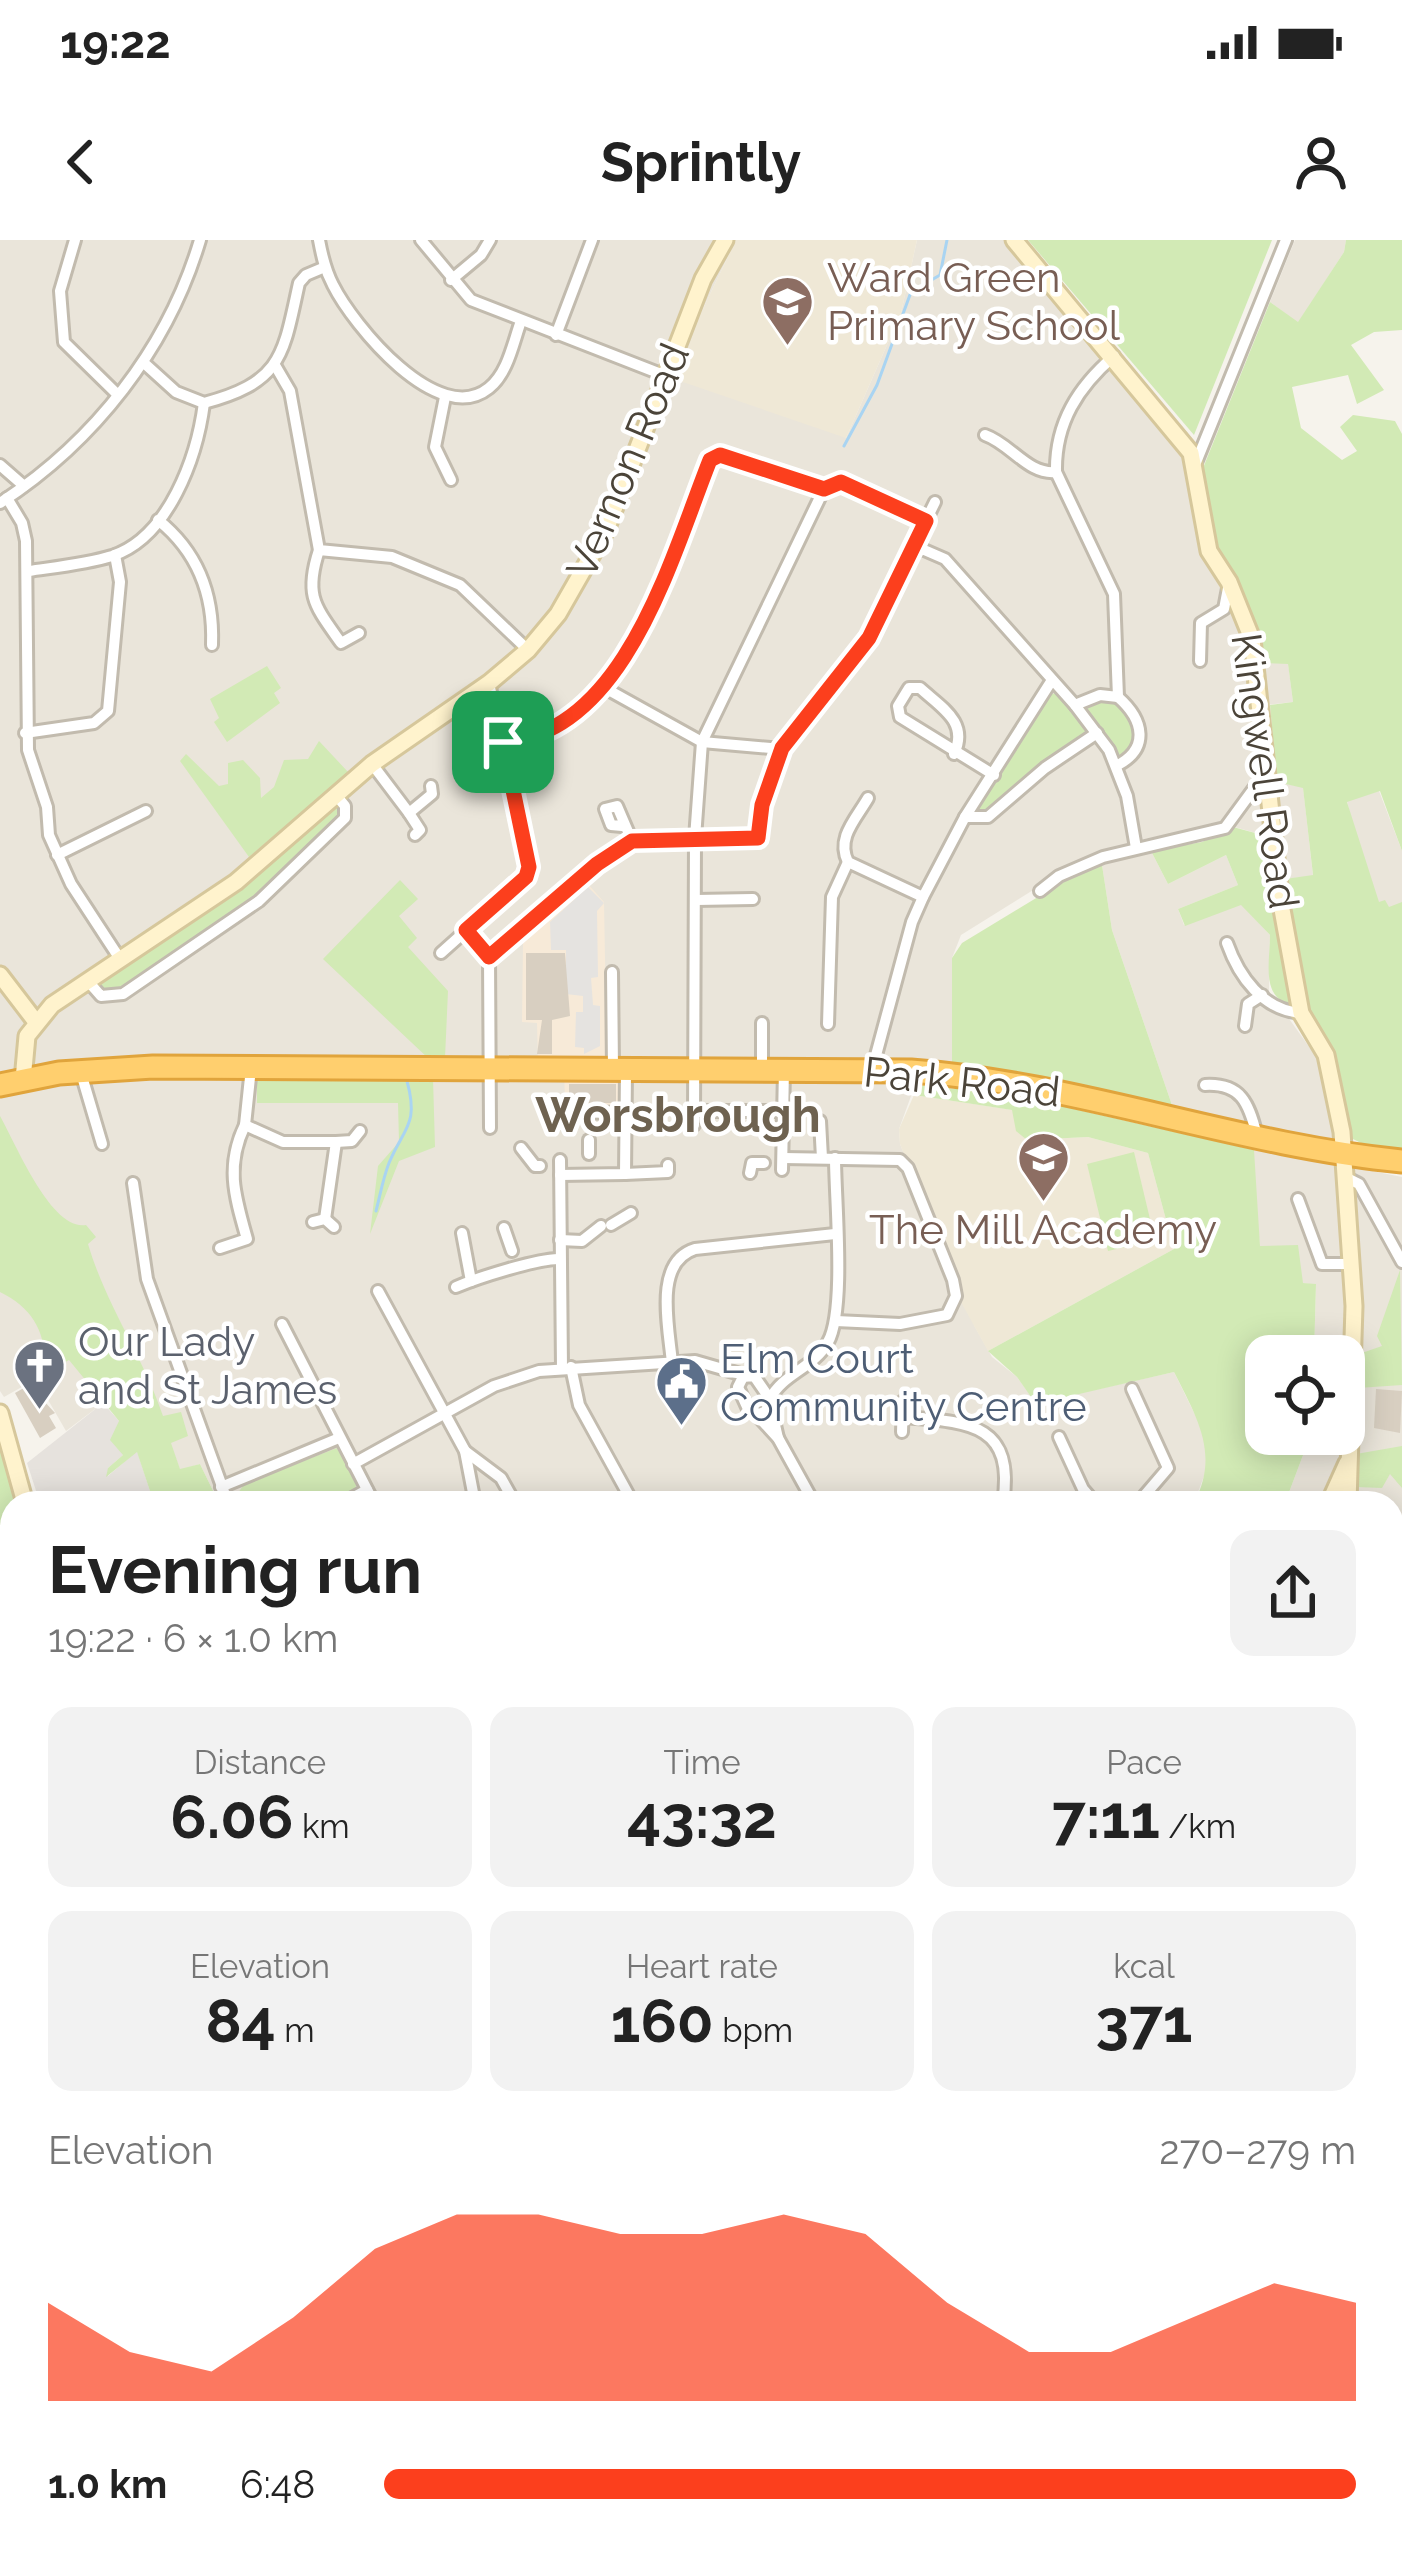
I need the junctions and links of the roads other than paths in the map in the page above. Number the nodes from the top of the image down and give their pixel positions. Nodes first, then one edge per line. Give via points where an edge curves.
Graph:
1 (75, 240) edge
2 (200, 240) edge
3 (319, 240) edge
4 (421, 240) edge
5 (490, 240) edge
6 (592, 240) edge
7 (725, 240) edge
8 (1014, 240) edge
9 (1286, 240) edge
10 (325, 267) junction
11 (451, 280) junction
12 (520, 321) junction
13 (556, 335) junction
14 (1114, 356) junction
15 (143, 363) junction
16 (276, 367) junction
17 (666, 376) junction
18 (117, 394) junction
19 (445, 397) junction
20 (204, 403) junction
21 (985, 436) dead end
22 (0, 464) edge
23 (1195, 465) junction
24 (1056, 472) junction
25 (451, 480) dead end
26 (24, 486) junction
27 (824, 489) junction
28 (4, 501) edge
29 (935, 502) dead end
30 (158, 520) junction
31 (926, 521) junction
32 (915, 546) junction
33 (320, 550) junction
34 (116, 555) junction
35 (29, 571) junction
36 (1229, 582) junction
37 (359, 633) dead end
38 (212, 645) dead end
39 (528, 650) junction
40 (1200, 661) dead end
41 (1052, 680) junction
42 (489, 683) junction
43 (604, 687) junction
44 (1118, 697) junction
45 (1075, 705) junction
46 (554, 730) junction
47 (25, 733) junction
48 (1097, 733) junction
49 (503, 742) junction
50 (702, 742) junction
51 (782, 748) junction
52 (954, 754) junction
53 (373, 764) junction
54 (1116, 766) junction
55 (1269, 771) junction
56 (509, 775) junction
57 (994, 776) junction
58 (431, 786) dead end
59 (334, 794) junction
60 (868, 798) dead end
61 (146, 811) dead end
62 (409, 813) junction
63 (965, 817) junction
64 (622, 826) dead end
65 (415, 835) dead end
66 (695, 838) junction
67 (632, 841) junction
68 (1136, 848) junction
69 (57, 855) junction
70 (848, 862) junction
71 (1040, 890) dead end
72 (923, 897) junction
73 (753, 899) dead end
74 (695, 900) junction
75 (466, 930) junction
76 (1227, 943) dead end
77 (440, 953) dead end
78 (489, 957) junction
79 (120, 959) junction
80 (612, 972) dead end
81 (0, 975) edge
82 (86, 980) junction
83 (1262, 995) junction
84 (1301, 1013) junction
85 (36, 1022) junction
86 (762, 1023) dead end
87 (829, 1024) dead end
88 (1245, 1026) dead end
89 (251, 1068) junction
90 (620, 1068) junction
91 (490, 1069) junction
92 (696, 1069) junction
93 (773, 1069) junction
94 (872, 1070) junction
95 (81, 1071) junction
96 (11, 1082) edge
97 (1205, 1085) dead end
98 (561, 1098) dead end
99 (784, 1111) junction
100 (547, 1112) dead end
101 (562, 1112) junction
102 (626, 1113) junction
103 (486, 1120) dead end
104 (820, 1121) dead end
105 (245, 1125) junction
106 (360, 1131) dead end
107 (1257, 1136) junction
108 (589, 1140) dead end
109 (336, 1142) junction
110 (102, 1144) dead end
111 (521, 1148) dead end
112 (1343, 1151) junction
113 (829, 1158) junction
114 (1402, 1161) edge
115 (777, 1163) junction
116 (590, 1164) junction
117 (668, 1165) dead end
118 (554, 1167) junction
119 (750, 1173) dead end
120 (626, 1174) junction
121 (1345, 1177) junction
122 (133, 1183) dead end
123 (1298, 1199) dead end
124 (631, 1213) dead end
125 (324, 1222) dead end
126 (504, 1228) dead end
127 (462, 1233) dead end
128 (835, 1234) junction
129 (560, 1240) junction
130 (220, 1248) dead end
131 (560, 1259) junction
132 (516, 1260) junction
133 (1402, 1262) edge
134 (1351, 1264) junction
135 (471, 1281) junction
136 (456, 1286) dead end
137 (378, 1291) dead end
138 (836, 1321) junction
139 (282, 1324) dead end
140 (672, 1363) junction
141 (567, 1367) junction
142 (721, 1369) junction
143 (752, 1377) junction
144 (780, 1382) junction
145 (738, 1388) junction
146 (1132, 1389) dead end
147 (770, 1401) junction
148 (903, 1401) dead end
149 (0, 1413) edge
150 (755, 1413) junction
151 (445, 1414) junction
152 (902, 1417) junction
153 (902, 1432) dead end
154 (1059, 1437) dead end
155 (339, 1438) junction
156 (778, 1438) junction
157 (465, 1451) junction
158 (1349, 1462) junction
159 (353, 1464) junction
160 (220, 1487) junction
161 (367, 1490) edge
162 (23, 1491) edge
163 (222, 1491) edge
164 (473, 1491) edge
165 (508, 1491) edge
166 (626, 1491) edge
167 (807, 1491) edge
168 (1003, 1491) edge
169 (1085, 1491) edge
170 (1148, 1491) edge
171 (1334, 1491) edge
172 (1348, 1491) edge

1 - 18 street via 60,291 64,343
2 - 15 street via 179,301
3 - 10 street
4 - 11 street
5 - 11 street
6 - 13 street
7 - 17 street, Vernon Road
8 - 14 street, Kingwell Road
9 - 23 street
10 - 16 street via 299,283
10 - 19 street via 351,312 412,380
11 - 12 street via 471,300
12 - 13 street
12 - 19 street via 489,388
13 - 17 street
14 - 23 street, Kingwell Road via 1181,436
14 - 24 street via 1069,410
15 - 18 street
15 - 20 street via 176,392
16 - 20 street
16 - 33 street via 290,391
17 - 39 street, Vernon Road via 583,575
18 - 26 street via 80,441
19 - 25 street via 435,447
20 - 30 street via 175,499
21 - 24 street via 1037,471
22 - 26 street
23 - 36 street, Kingwell Road via 1210,551
24 - 44 street via 1114,594
26 - 28 street
27 - 31 street via 841,482
27 - 43 street via 731,457 710,460 644,621
27 - 50 street
28 - 35 street via 22,523
29 - 31 street
30 - 34 street
30 - 38 street via 204,580
31 - 32 street
32 - 41 street via 945,560
32 - 51 street via 869,638
33 - 37 street via 310,578 313,602 341,643
33 - 39 street via 392,556 460,585
34 - 35 street
34 - 47 street via 108,711 94,722
35 - 47 street
36 - 40 street via 1224,609 1201,622
36 - 55 street, Kingwell Road via 1259,674
39 - 42 street, Vernon Road
41 - 45 street
41 - 57 street
42 - 49 street
42 - 53 street, Vernon Road
43 - 46 street
43 - 50 street
44 - 45 street
44 - 54 street via 1134,712 1141,739
45 - 48 street
46 - 49 street
46 - 56 street
47 - 69 street
48 - 54 street
48 - 63 street via 988,817
49 - 56 street
50 - 51 street
50 - 66 street
51 - 66 street via 758,838
52 - 52 street via 900,717 909,688 920,688 957,721
52 - 57 street
53 - 59 street, Vernon Road
53 - 62 street
54 - 68 street
55 - 68 street via 1225,828
55 - 84 street, Kingwell Road
56 - 75 street via 529,867
57 - 63 street
58 - 62 street
59 - 79 street, Vernon Road via 236,882
59 - 82 street via 345,818 259,901 124,994 101,996
60 - 70 street via 842,841
61 - 69 street
62 - 65 street via 420,830
63 - 72 street
64 - 67 street
66 - 67 street
66 - 74 street
67 - 78 street
68 - 71 street via 1079,866
69 - 79 street
70 - 72 street
70 - 87 street via 832,897
72 - 94 street
73 - 74 street
74 - 92 street
75 - 77 street
75 - 78 street
76 - 83 street via 1238,976
78 - 91 street
79 - 82 street, Vernon Road
80 - 90 street
81 - 85 street
82 - 85 street, Vernon Road
83 - 84 street via 1283,1012
83 - 88 street via 1248,1004
84 - 112 street, Kingwell Road via 1334,1081
85 - 96 street
86 - 93 street
89 - 91 highway, Park Road
89 - 95 highway, Park Road
89 - 105 street
90 - 91 highway, Park Road
90 - 92 highway, Park Road
90 - 102 street
91 - 103 street
92 - 93 highway, Park Road
92 - 99 street via 695,1118
93 - 94 highway, Park Road
93 - 99 street
94 - 107 highway, Park Road via 1007,1081
95 - 96 highway, Park Road
95 - 110 street
97 - 107 street via 1239,1090
98 - 101 street
99 - 115 street
100 - 101 street
101 - 102 street
102 - 120 street
104 - 113 street
105 - 109 street via 284,1142
105 - 130 street via 232,1184 249,1244
106 - 109 street
107 - 112 highway, Park Road
108 - 116 street
109 - 125 street
111 - 118 street via 535,1166
112 - 114 highway, Park Road
112 - 121 street, Kingwell Road
113 - 115 street
113 - 128 street
113 - 138 street via 900,1160 908,1168 955,1301 929,1321
115 - 119 street via 752,1163
116 - 118 street
116 - 120 street
117 - 120 street via 668,1172
118 - 129 street
121 - 133 street via 1356,1180
121 - 134 street, Kingwell Road
122 - 160 street via 147,1279
123 - 134 street via 1322,1264
124 - 129 street via 582,1240
126 - 132 street
127 - 135 street
128 - 138 street
128 - 140 street via 678,1257 668,1277
129 - 131 street
131 - 132 street
131 - 141 street
132 - 135 street
134 - 158 street, Kingwell Road
135 - 136 street
137 - 151 street
138 - 144 street via 820,1355
139 - 155 street
140 - 141 street
140 - 142 street
141 - 151 street via 514,1377
141 - 166 street
142 - 143 street
142 - 145 street
143 - 144 street
143 - 145 street
143 - 147 street
144 - 147 street
145 - 150 street
146 - 170 street via 1168,1468
147 - 150 street
147 - 156 street
148 - 152 street
149 - 162 street
150 - 156 street
151 - 157 street
151 - 159 street
152 - 153 street
152 - 168 street via 986,1430 1002,1461
154 - 169 street
155 - 159 street
155 - 160 street
156 - 167 street
157 - 164 street
157 - 165 street
158 - 171 street
158 - 172 street, Kingwell Road
159 - 161 street
160 - 163 street

